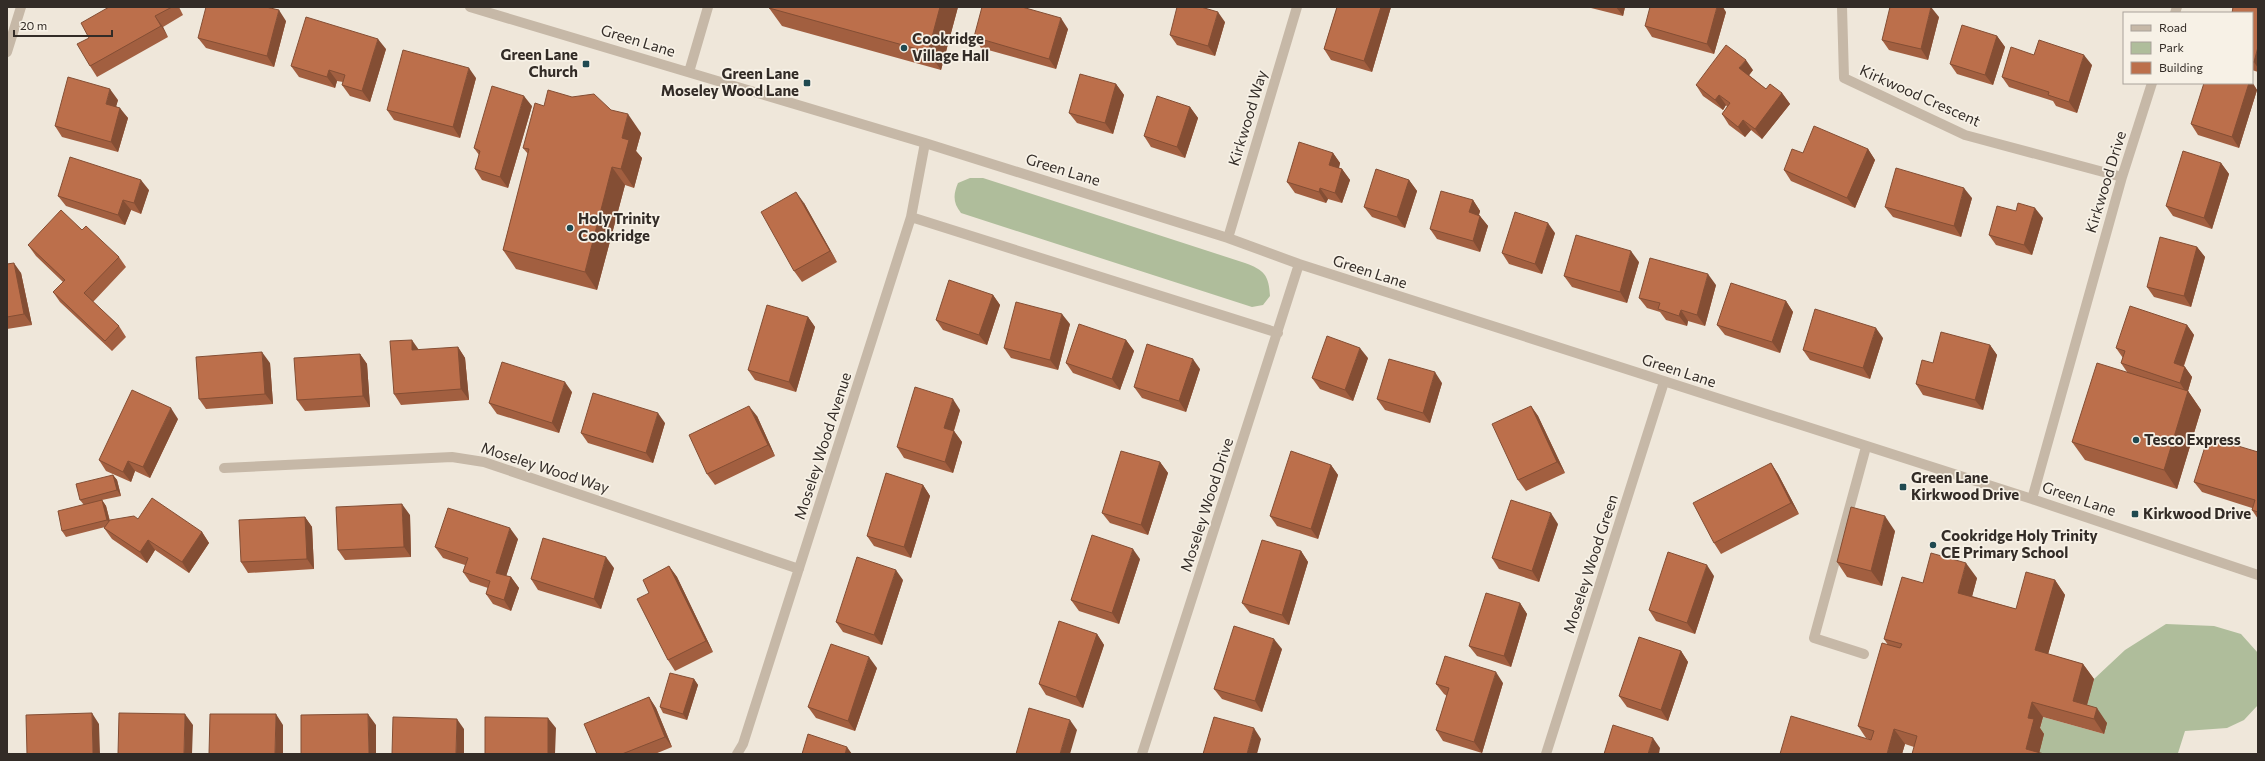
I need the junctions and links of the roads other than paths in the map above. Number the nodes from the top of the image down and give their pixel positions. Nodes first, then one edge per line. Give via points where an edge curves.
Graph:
1 (21, 7) edge
2 (470, 7) edge
3 (708, 7) edge
4 (1297, 7) edge
5 (1842, 7) edge
6 (7, 52) edge
7 (689, 72) junction
8 (2152, 84) edge
9 (925, 143) junction
10 (2122, 177) junction
11 (911, 217) junction
12 (1228, 238) junction
13 (1299, 264) junction
14 (1278, 333) junction
15 (1664, 382) junction
16 (1866, 447) junction
17 (224, 468) dead end
18 (2032, 499) junction
19 (799, 570) junction
20 (2258, 575) edge
21 (1864, 654) dead end
22 (737, 754) edge
23 (1142, 754) edge
24 (1546, 754) edge

1 - 6 street
2 - 7 street, Green Lane
3 - 7 street
4 - 12 street, Kirkwood Way
5 - 10 street, Kirkwood Crescent via 1844,78 1964,135
7 - 9 street, Green Lane
8 - 10 street, Kirkwood Drive
9 - 11 street, Moseley Wood Avenue
9 - 12 street, Green Lane
10 - 18 street, Kirkwood Drive
11 - 14 street
11 - 19 street, Moseley Wood Avenue
12 - 13 street, Green Lane
13 - 14 street, Moseley Wood Drive
13 - 15 street, Green Lane
14 - 23 street, Moseley Wood Drive
15 - 16 street, Green Lane
15 - 24 street, Moseley Wood Green
16 - 18 street, Green Lane
16 - 21 street via 1814,638
17 - 19 street, Moseley Wood Way via 452,457 484,462
18 - 20 street, Green Lane
19 - 22 street, Moseley Wood Avenue via 744,744

